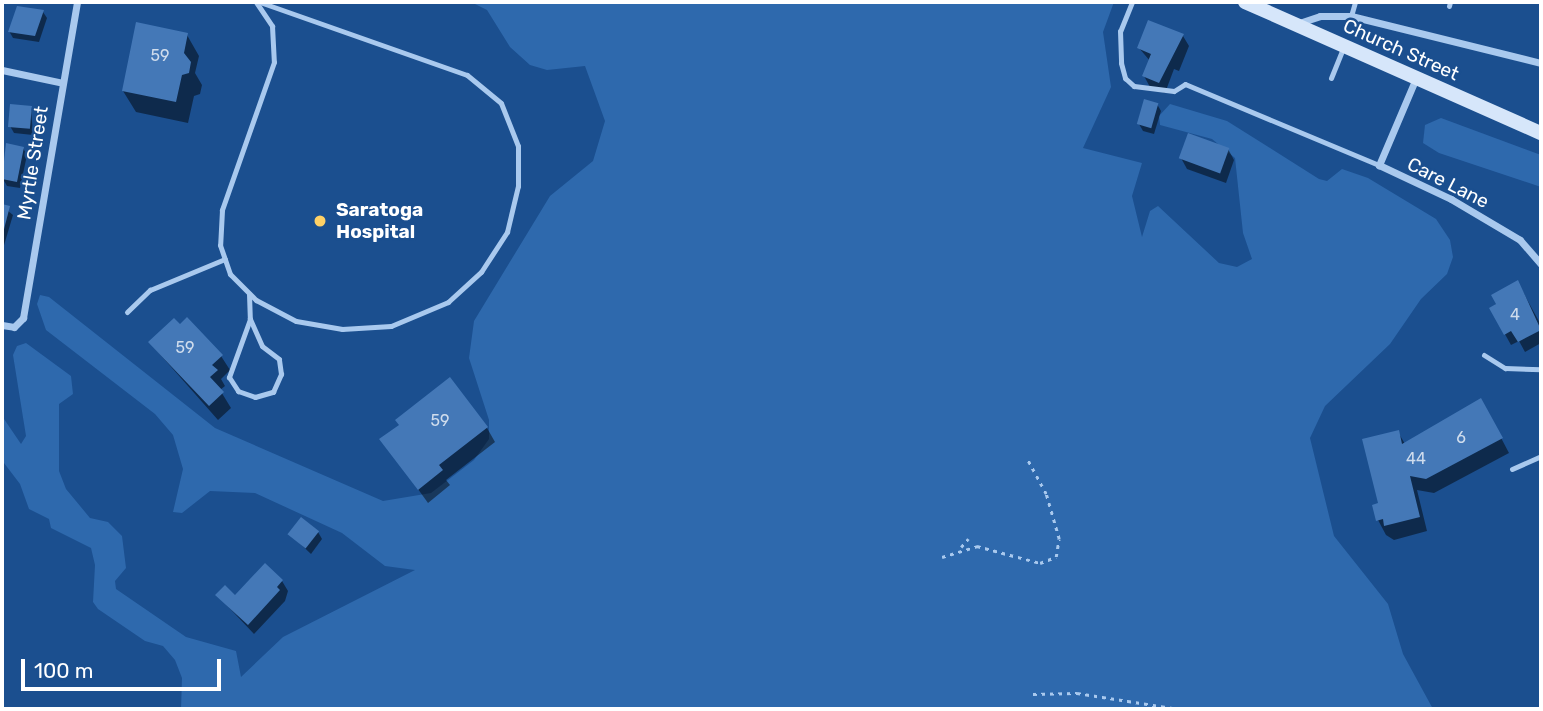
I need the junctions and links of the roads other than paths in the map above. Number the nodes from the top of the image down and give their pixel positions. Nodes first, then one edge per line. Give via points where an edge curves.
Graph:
1 (77, 2) edge
2 (258, 2) edge
3 (1132, 2) edge
4 (1245, 2) edge
5 (1355, 2) edge
6 (1351, 16) junction
7 (1295, 24) junction
8 (1344, 46) junction
9 (1541, 63) edge
10 (2, 70) edge
11 (1331, 78) dead end
12 (1416, 78) junction
13 (63, 83) junction
14 (1541, 133) edge
15 (1379, 165) junction
16 (225, 259) junction
17 (1541, 264) edge
18 (249, 294) junction
19 (128, 312) dead end
20 (250, 318) junction
21 (2, 325) edge
22 (1484, 355) dead end
23 (1541, 369) edge
24 (1541, 456) edge
25 (1512, 469) dead end

1 - 13 street, Myrtle Street
2 - 16 lane via 272,26 274,62 222,210 220,245
2 - 18 lane via 467,75 500,103 518,146 518,186 507,232 481,272 449,302 391,326 342,329 296,321
3 - 15 lane via 1120,31 1125,78 1134,86 1174,91 1185,84
4 - 7 main road, Church Street
5 - 6 lane
6 - 7 street via 1320,16
6 - 9 street
7 - 8 main road, Church Street
8 - 11 lane
8 - 12 main road, Church Street
10 - 13 street
12 - 14 main road, Church Street
12 - 15 street, Care Lane
13 - 21 street, Myrtle Street via 23,318 14,327
15 - 17 street, Care Lane via 1451,199 1520,240
16 - 18 lane via 230,274
16 - 19 lane via 150,289
18 - 20 lane
20 - 20 lane via 229,377 238,391 255,397 273,392 281,374 279,359 262,346
22 - 23 lane via 1505,368
24 - 25 lane

